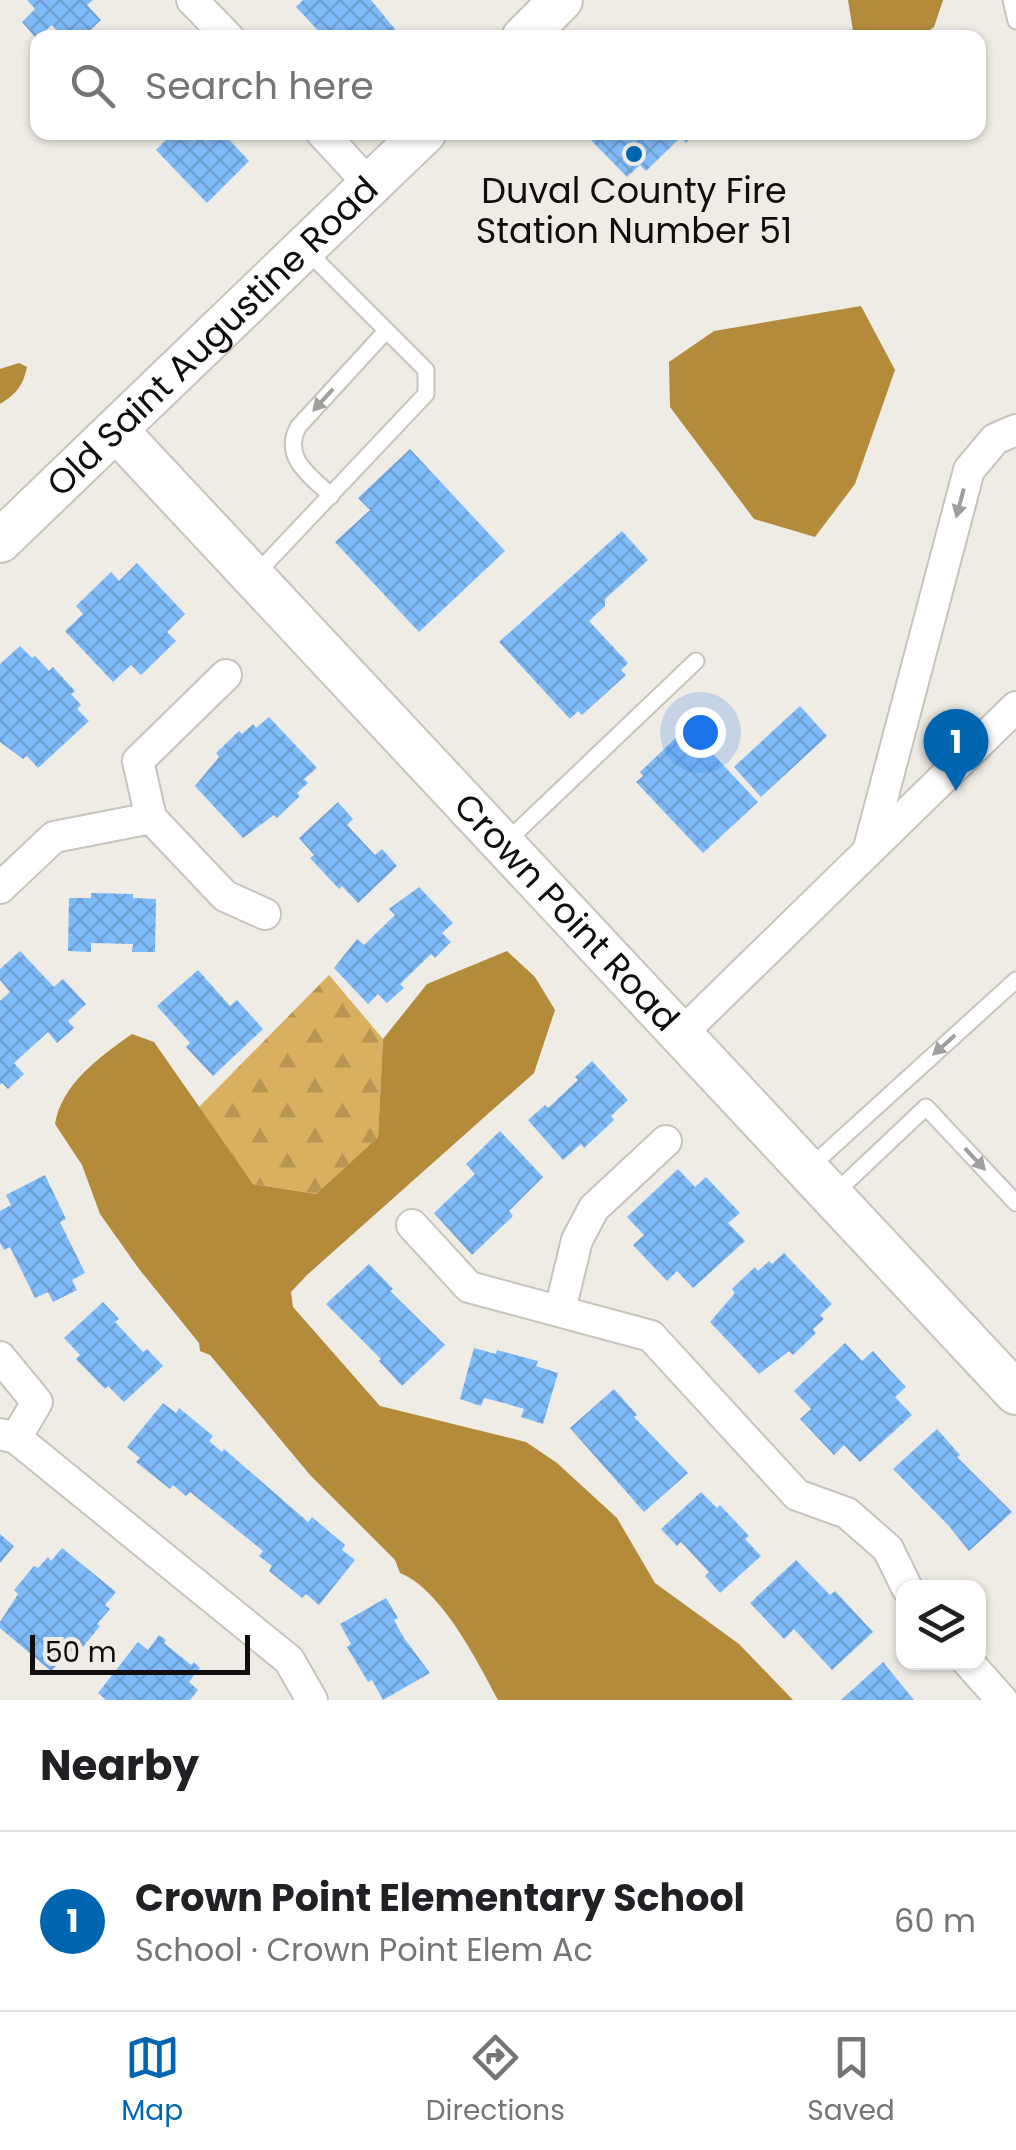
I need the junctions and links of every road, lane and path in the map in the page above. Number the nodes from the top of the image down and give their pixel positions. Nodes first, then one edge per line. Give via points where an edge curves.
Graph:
1 (192, 0) edge
2 (561, 0) edge
3 (1012, 0) edge
4 (1016, 21) edge
5 (220, 30) edge
6 (530, 30) edge
7 (328, 140) edge
8 (417, 140) edge
9 (371, 186) junction
10 (304, 249) junction
11 (386, 331) junction
12 (116, 430) junction
13 (1016, 430) edge
14 (331, 496) junction
15 (0, 540) edge
16 (253, 577) junction
17 (696, 661) dead end
18 (226, 675) dead end
19 (1016, 706) edge
20 (151, 818) junction
21 (503, 844) junction
22 (868, 851) junction
23 (0, 888) edge
24 (266, 914) dead end
25 (1016, 980) edge
26 (680, 1036) junction
27 (903, 1083) junction
28 (926, 1106) junction
29 (666, 1141) dead end
30 (819, 1183) junction
31 (1016, 1203) edge
32 (412, 1225) dead end
33 (560, 1310) junction
34 (0, 1357) edge
35 (1016, 1393) edge
36 (8, 1436) edge
37 (903, 1580) edge
38 (975, 1670) edge
39 (312, 1700) edge
40 (1002, 1700) edge

1 - 5 street
2 - 6 street
3 - 4 lane
7 - 9 street
8 - 9 street, Old Saint Augustine Road
9 - 10 street, Old Saint Augustine Road
10 - 11 lane
10 - 12 street, Old Saint Augustine Road
11 -> 14 lane via 298,427 291,449 297,462
11 - 14 lane via 426,370 426,394
12 - 15 street, Old Saint Augustine Road
12 - 16 street, Crown Point Road
13 -> 22 street via 995,439 969,470
14 - 16 lane
16 - 21 street, Crown Point Road
17 - 21 lane
18 - 20 street via 138,761
19 - 22 street
20 - 23 street via 54,837
20 - 24 street via 225,896
21 - 26 street, Crown Point Road
22 - 26 street
25 -> 27 lane
26 - 30 street, Crown Point Road
27 - 28 lane
27 - 30 lane
28 - 30 lane
28 -> 31 lane
29 - 33 street via 594,1208 577,1240
30 - 35 street, Crown Point Road
32 - 33 street via 469,1287
33 - 37 street via 651,1336 797,1495 848,1513 888,1549
34 - 36 street via 37,1402
36 - 39 street via 290,1660
38 - 40 street

